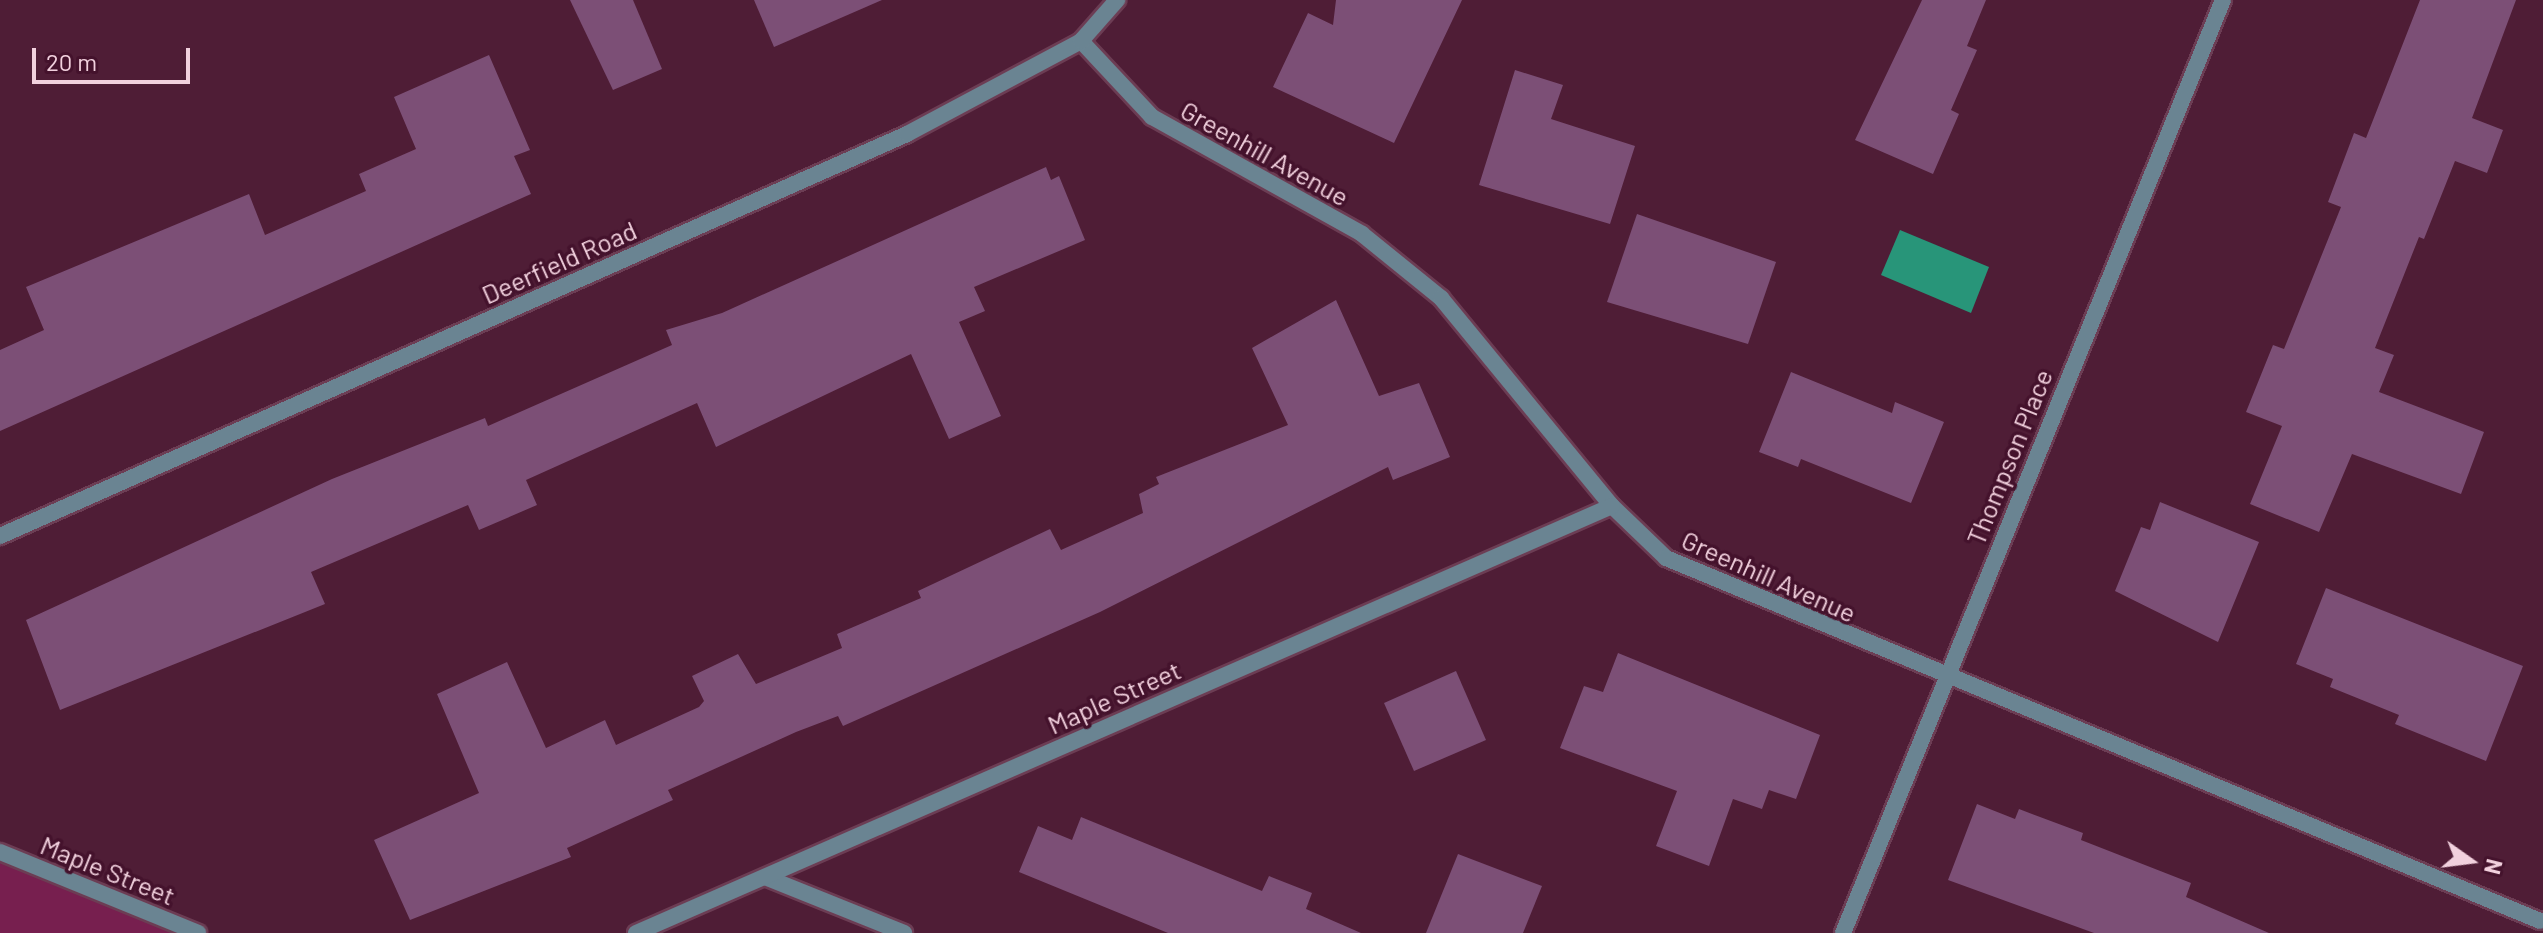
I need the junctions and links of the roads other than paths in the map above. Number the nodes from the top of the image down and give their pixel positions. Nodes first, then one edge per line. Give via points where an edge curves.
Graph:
1 (1117, 0) edge
2 (2223, 0) edge
3 (1081, 41) junction
4 (1612, 506) junction
5 (0, 536) edge
6 (1945, 677) junction
7 (0, 852) edge
8 (765, 877) junction
9 (2540, 921) dead end
10 (198, 933) edge
11 (636, 933) edge
12 (904, 933) edge
13 (1843, 933) edge

1 - 3 street, Deerfield Road
2 - 6 street, Thompson Place
3 - 4 street, Greenhill Avenue via 1152,117 1362,234 1441,298
3 - 5 street, Deerfield Road via 907,134
4 - 6 street, Greenhill Avenue via 1666,558 1692,572
4 - 8 street, Maple Street
6 - 9 street, Greenhill Avenue
6 - 13 street, Thompson Place
7 - 10 street, Maple Street
8 - 11 street, Maple Street
8 - 12 street

